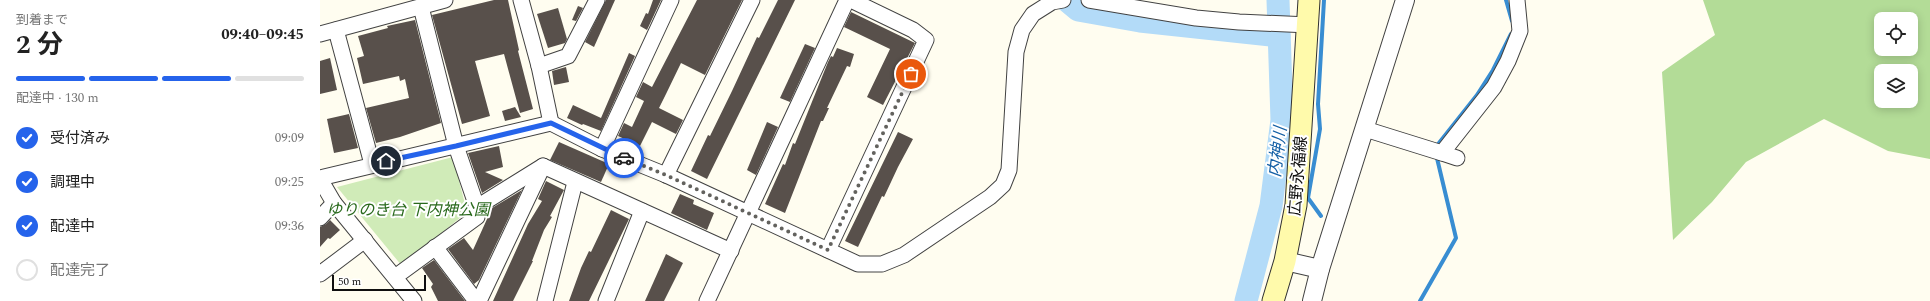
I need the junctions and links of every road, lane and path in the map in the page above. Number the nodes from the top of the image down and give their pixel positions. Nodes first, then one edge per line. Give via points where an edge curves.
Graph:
1 (445, 0) edge
2 (521, 0) edge
3 (597, 0) edge
4 (671, 0) edge
5 (752, 0) edge
6 (847, 0) edge
7 (851, 0) edge
8 (1063, 0) edge
9 (1089, 0) edge
10 (1309, 0) edge
11 (1406, 0) edge
12 (1517, 0) edge
13 (1117, 2) edge
14 (420, 7) junction
15 (1304, 25) junction
16 (336, 30) junction
17 (320, 34) edge
18 (539, 66) junction
19 (551, 123) junction
20 (1365, 129) junction
21 (456, 146) junction
22 (602, 149) junction
23 (1442, 153) junction
24 (1457, 158) dead end
25 (372, 164) junction
26 (543, 166) junction
27 (666, 175) junction
28 (320, 178) edge
29 (575, 182) junction
30 (334, 203) junction
31 (477, 207) junction
32 (642, 211) junction
33 (747, 214) junction
34 (320, 218) edge
35 (365, 240) junction
36 (435, 247) junction
37 (828, 250) junction
38 (731, 251) junction
39 (1286, 260) junction
40 (1320, 269) junction
41 (320, 274) edge
42 (395, 277) junction
43 (414, 301) edge
44 (478, 301) edge
45 (545, 301) edge
46 (606, 301) edge
47 (707, 301) edge
48 (1274, 301) edge
49 (1312, 301) edge

1 - 14 street
2 - 18 street
3 - 18 street via 568,56
4 - 22 street
5 - 27 street
6 - 33 street
7 - 37 street via 913,30 926,40
8 - 37 street via 1052,2 1034,14 1022,30 1016,52 1009,170 1003,185 990,197 904,255 882,264 858,264
9 - 13 street
10 - 15 main road, 広野永福線
11 - 20 street
12 - 23 street via 1520,31 1508,61 1494,87
13 - 15 street via 1196,18
14 - 16 street
14 - 21 street
15 - 39 main road, 広野永福線 via 1296,206
16 - 17 street
16 - 25 street
18 - 19 street
19 - 21 street
19 - 22 street
20 - 23 street
20 - 40 street
21 - 25 street
21 - 31 street
22 - 27 street
23 - 24 street
25 - 28 street
26 - 29 street
26 - 31 street
26 - 44 street
27 - 33 street
28 - 30 street
29 - 32 street
29 - 45 street
30 - 34 street
30 - 35 street
31 - 36 street via 476,217
32 - 38 street
32 - 46 street
33 - 37 street
33 - 38 street
35 - 41 street
35 - 42 street
36 - 42 street
36 - 44 street
38 - 47 street
39 - 40 street
39 - 48 main road, 広野永福線
40 - 49 street
42 - 43 street

